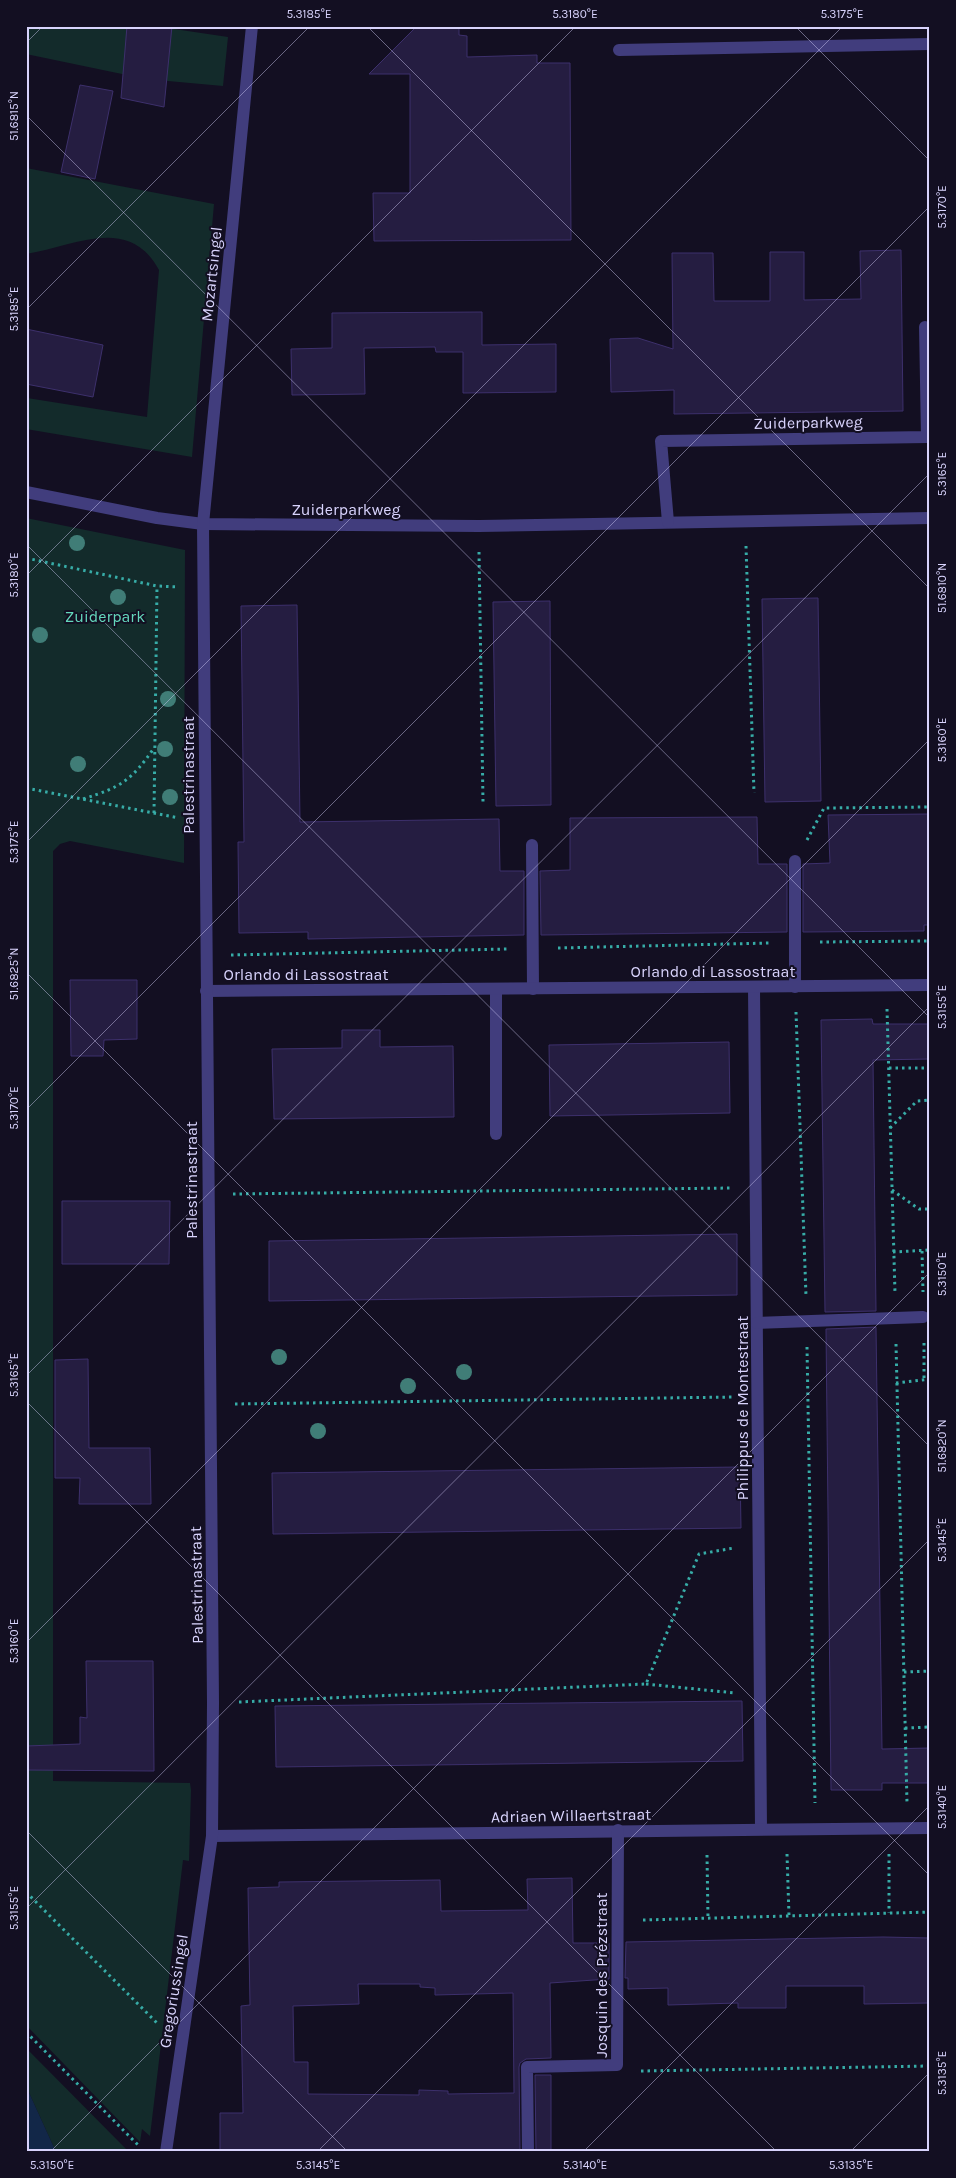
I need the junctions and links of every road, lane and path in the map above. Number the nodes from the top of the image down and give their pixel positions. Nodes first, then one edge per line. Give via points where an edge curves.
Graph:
1 (252, 26) edge
2 (930, 44) edge
3 (619, 50) dead end
4 (925, 327) dead end
5 (26, 492) edge
6 (930, 518) edge
7 (746, 520) junction
8 (668, 522) junction
9 (203, 524) junction
10 (479, 526) junction
11 (26, 558) edge
12 (156, 586) junction
13 (203, 589) junction
14 (154, 747) junction
15 (26, 788) edge
16 (754, 793) dead end
17 (82, 799) junction
18 (483, 802) dead end
19 (930, 807) edge
20 (154, 813) junction
21 (204, 823) junction
22 (532, 845) dead end
23 (795, 861) joint
24 (930, 941) edge
25 (795, 942) junction
26 (533, 948) junction
27 (206, 956) junction
28 (930, 985) edge
29 (887, 986) junction
30 (754, 987) junction
31 (795, 987) junction
32 (496, 989) junction
33 (533, 989) junction
34 (206, 991) junction
35 (889, 1068) junction
36 (930, 1068) edge
37 (930, 1100) edge
38 (890, 1128) junction
39 (496, 1134) dead end
40 (756, 1188) junction
41 (892, 1189) junction
42 (208, 1194) junction
43 (930, 1209) edge
44 (930, 1250) edge
45 (893, 1252) junction
46 (895, 1316) junction
47 (923, 1317) dead end
48 (806, 1320) junction
49 (757, 1323) junction
50 (930, 1380) edge
51 (896, 1383) junction
52 (758, 1397) junction
53 (209, 1404) junction
54 (758, 1544) junction
55 (930, 1671) edge
56 (904, 1672) junction
57 (646, 1684) junction
58 (760, 1695) junction
59 (214, 1703) junction
60 (930, 1727) edge
61 (905, 1728) junction
62 (888, 1828) junction
63 (908, 1828) junction
64 (930, 1828) edge
65 (761, 1829) junction
66 (786, 1829) junction
67 (815, 1829) junction
68 (618, 1830) junction
69 (707, 1830) junction
70 (212, 1836) junction
71 (26, 1892) edge
72 (930, 1912) edge
73 (889, 1914) junction
74 (789, 1916) junction
75 (708, 1918) junction
76 (618, 1920) junction
77 (26, 2032) edge
78 (181, 2047) junction
79 (617, 2065) junction
80 (930, 2066) edge
81 (144, 2152) edge
82 (166, 2152) edge
83 (528, 2152) edge

1 - 9 street, Mozartsingel
2 - 3 street
4 - 8 street, Zuiderparkweg via 927,437 661,441
5 - 9 street, Zuiderparkweg
6 - 7 street, Zuiderparkweg
7 - 8 street, Zuiderparkweg
7 - 16 path
8 - 10 street, Zuiderparkweg
9 - 10 street, Zuiderparkweg
9 - 13 street, Palestrinastraat
10 - 18 path
11 - 12 path
12 - 13 path
12 - 14 path
13 - 21 street, Palestrinastraat
14 - 17 path via 138,772 115,789
14 - 20 path
15 - 17 path
17 - 20 path
19 - 23 path via 824,808
20 - 21 path
21 - 27 street, Palestrinastraat
22 - 26 street
23 - 25 street
24 - 25 path
25 - 26 path
25 - 31 street
26 - 27 path
26 - 33 street
27 - 34 street, Palestrinastraat
28 - 29 street, Orlando di Lassostraat
29 - 31 street, Orlando di Lassostraat
29 - 35 path
30 - 31 street, Orlando di Lassostraat
30 - 33 street, Orlando di Lassostraat
30 - 40 street, Philippus de Montestraat
31 - 48 path
32 - 33 street, Orlando di Lassostraat
32 - 34 street, Orlando di Lassostraat
32 - 39 street
34 - 42 street, Palestrinastraat
35 - 36 path
35 - 38 path
37 - 38 path via 917,1101
38 - 41 path
40 - 42 path
40 - 49 street, Philippus de Montestraat
41 - 43 path via 918,1209
41 - 45 path
42 - 53 street, Palestrinastraat
44 - 45 path
45 - 46 path
46 - 47 street
46 - 48 street
46 - 51 path
48 - 49 street
48 - 67 path
49 - 52 street, Philippus de Montestraat
50 - 51 path
51 - 56 path
52 - 53 path
52 - 54 street, Philippus de Montestraat
53 - 59 street, Palestrinastraat
54 - 57 path via 699,1554
54 - 58 street, Philippus de Montestraat
55 - 56 path
56 - 61 path
57 - 58 path
57 - 59 path
58 - 65 street, Philippus de Montestraat
59 - 70 street, Palestrinastraat
60 - 61 path
61 - 63 path
62 - 63 street, Adriaen Willaertstraat
62 - 67 street, Adriaen Willaertstraat
62 - 73 path
63 - 64 street, Adriaen Willaertstraat
65 - 66 street, Adriaen Willaertstraat
65 - 69 street, Adriaen Willaertstraat
66 - 67 street, Adriaen Willaertstraat
66 - 74 path
68 - 69 street, Adriaen Willaertstraat
68 - 70 street, Adriaen Willaertstraat
68 - 76 street, Josquin des Prézstraat
69 - 75 path
70 - 78 street, Gregoriussingel
71 - 78 path
72 - 73 path
73 - 74 path
74 - 75 path
75 - 76 path
76 - 79 street, Josquin des Prézstraat
77 - 81 path
78 - 82 street, Gregoriussingel
79 - 80 path via 633,2072
79 - 83 street, Josquin des Prézstraat via 527,2067

